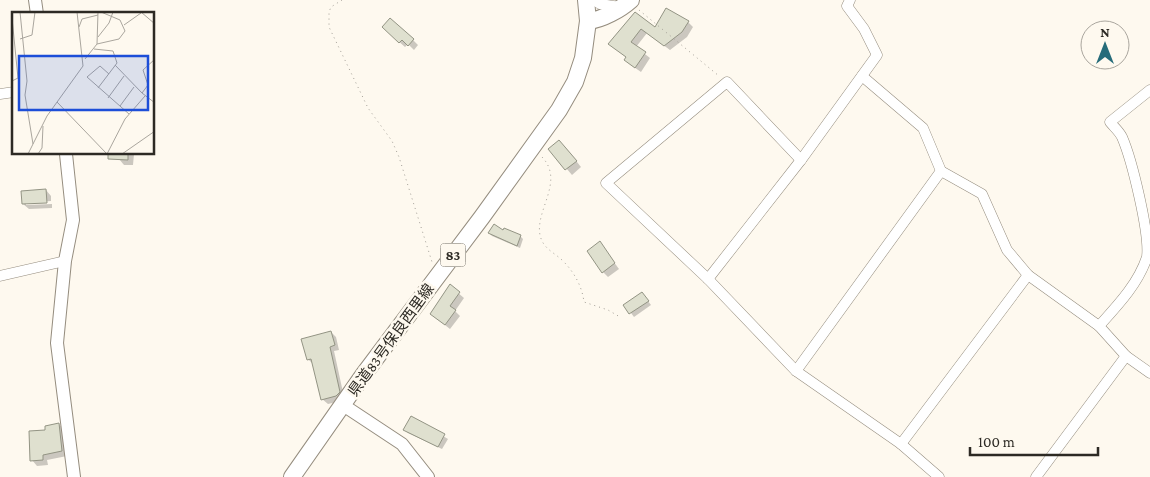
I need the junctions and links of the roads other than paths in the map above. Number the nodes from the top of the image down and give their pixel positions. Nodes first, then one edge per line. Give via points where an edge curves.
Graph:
1 (586, 0) edge
2 (594, 0) edge
3 (850, 0) edge
4 (627, 3) edge
5 (588, 21) junction
6 (862, 76) junction
7 (1150, 90) edge
8 (66, 155) edge
9 (801, 160) junction
10 (941, 171) junction
11 (65, 261) junction
12 (1028, 275) junction
13 (0, 278) edge
14 (708, 280) junction
15 (1099, 326) junction
16 (1126, 356) junction
17 (796, 371) junction
18 (1150, 373) edge
19 (343, 405) junction
20 (900, 444) junction
21 (74, 477) edge
22 (292, 477) edge
23 (428, 477) edge
24 (939, 477) edge
25 (1036, 477) edge

1 - 5 main road, 県道83号保良西里線 / 83
2 - 4 street via 600,4
3 - 6 street via 847,6 877,55
4 - 5 main road via 604,17
5 - 19 main road, 県道83号保良西里線 / 83 via 583,58 575,82 559,110
6 - 9 street
6 - 10 street via 923,128
7 - 15 street via 1110,122 1121,135 1134,172 1148,230 1148,254 1132,287
8 - 11 street via 73,220
9 - 14 street
9 - 14 street via 727,82 606,183
10 - 12 street via 982,194 1006,250
10 - 17 street
11 - 13 street
11 - 21 street via 57,343
12 - 15 street
12 - 20 street
14 - 17 street
15 - 16 street
16 - 18 street
16 - 25 street
17 - 20 street
19 - 22 main road, 県道83号保良西里線 / 83
19 - 23 street via 402,444
20 - 24 street

